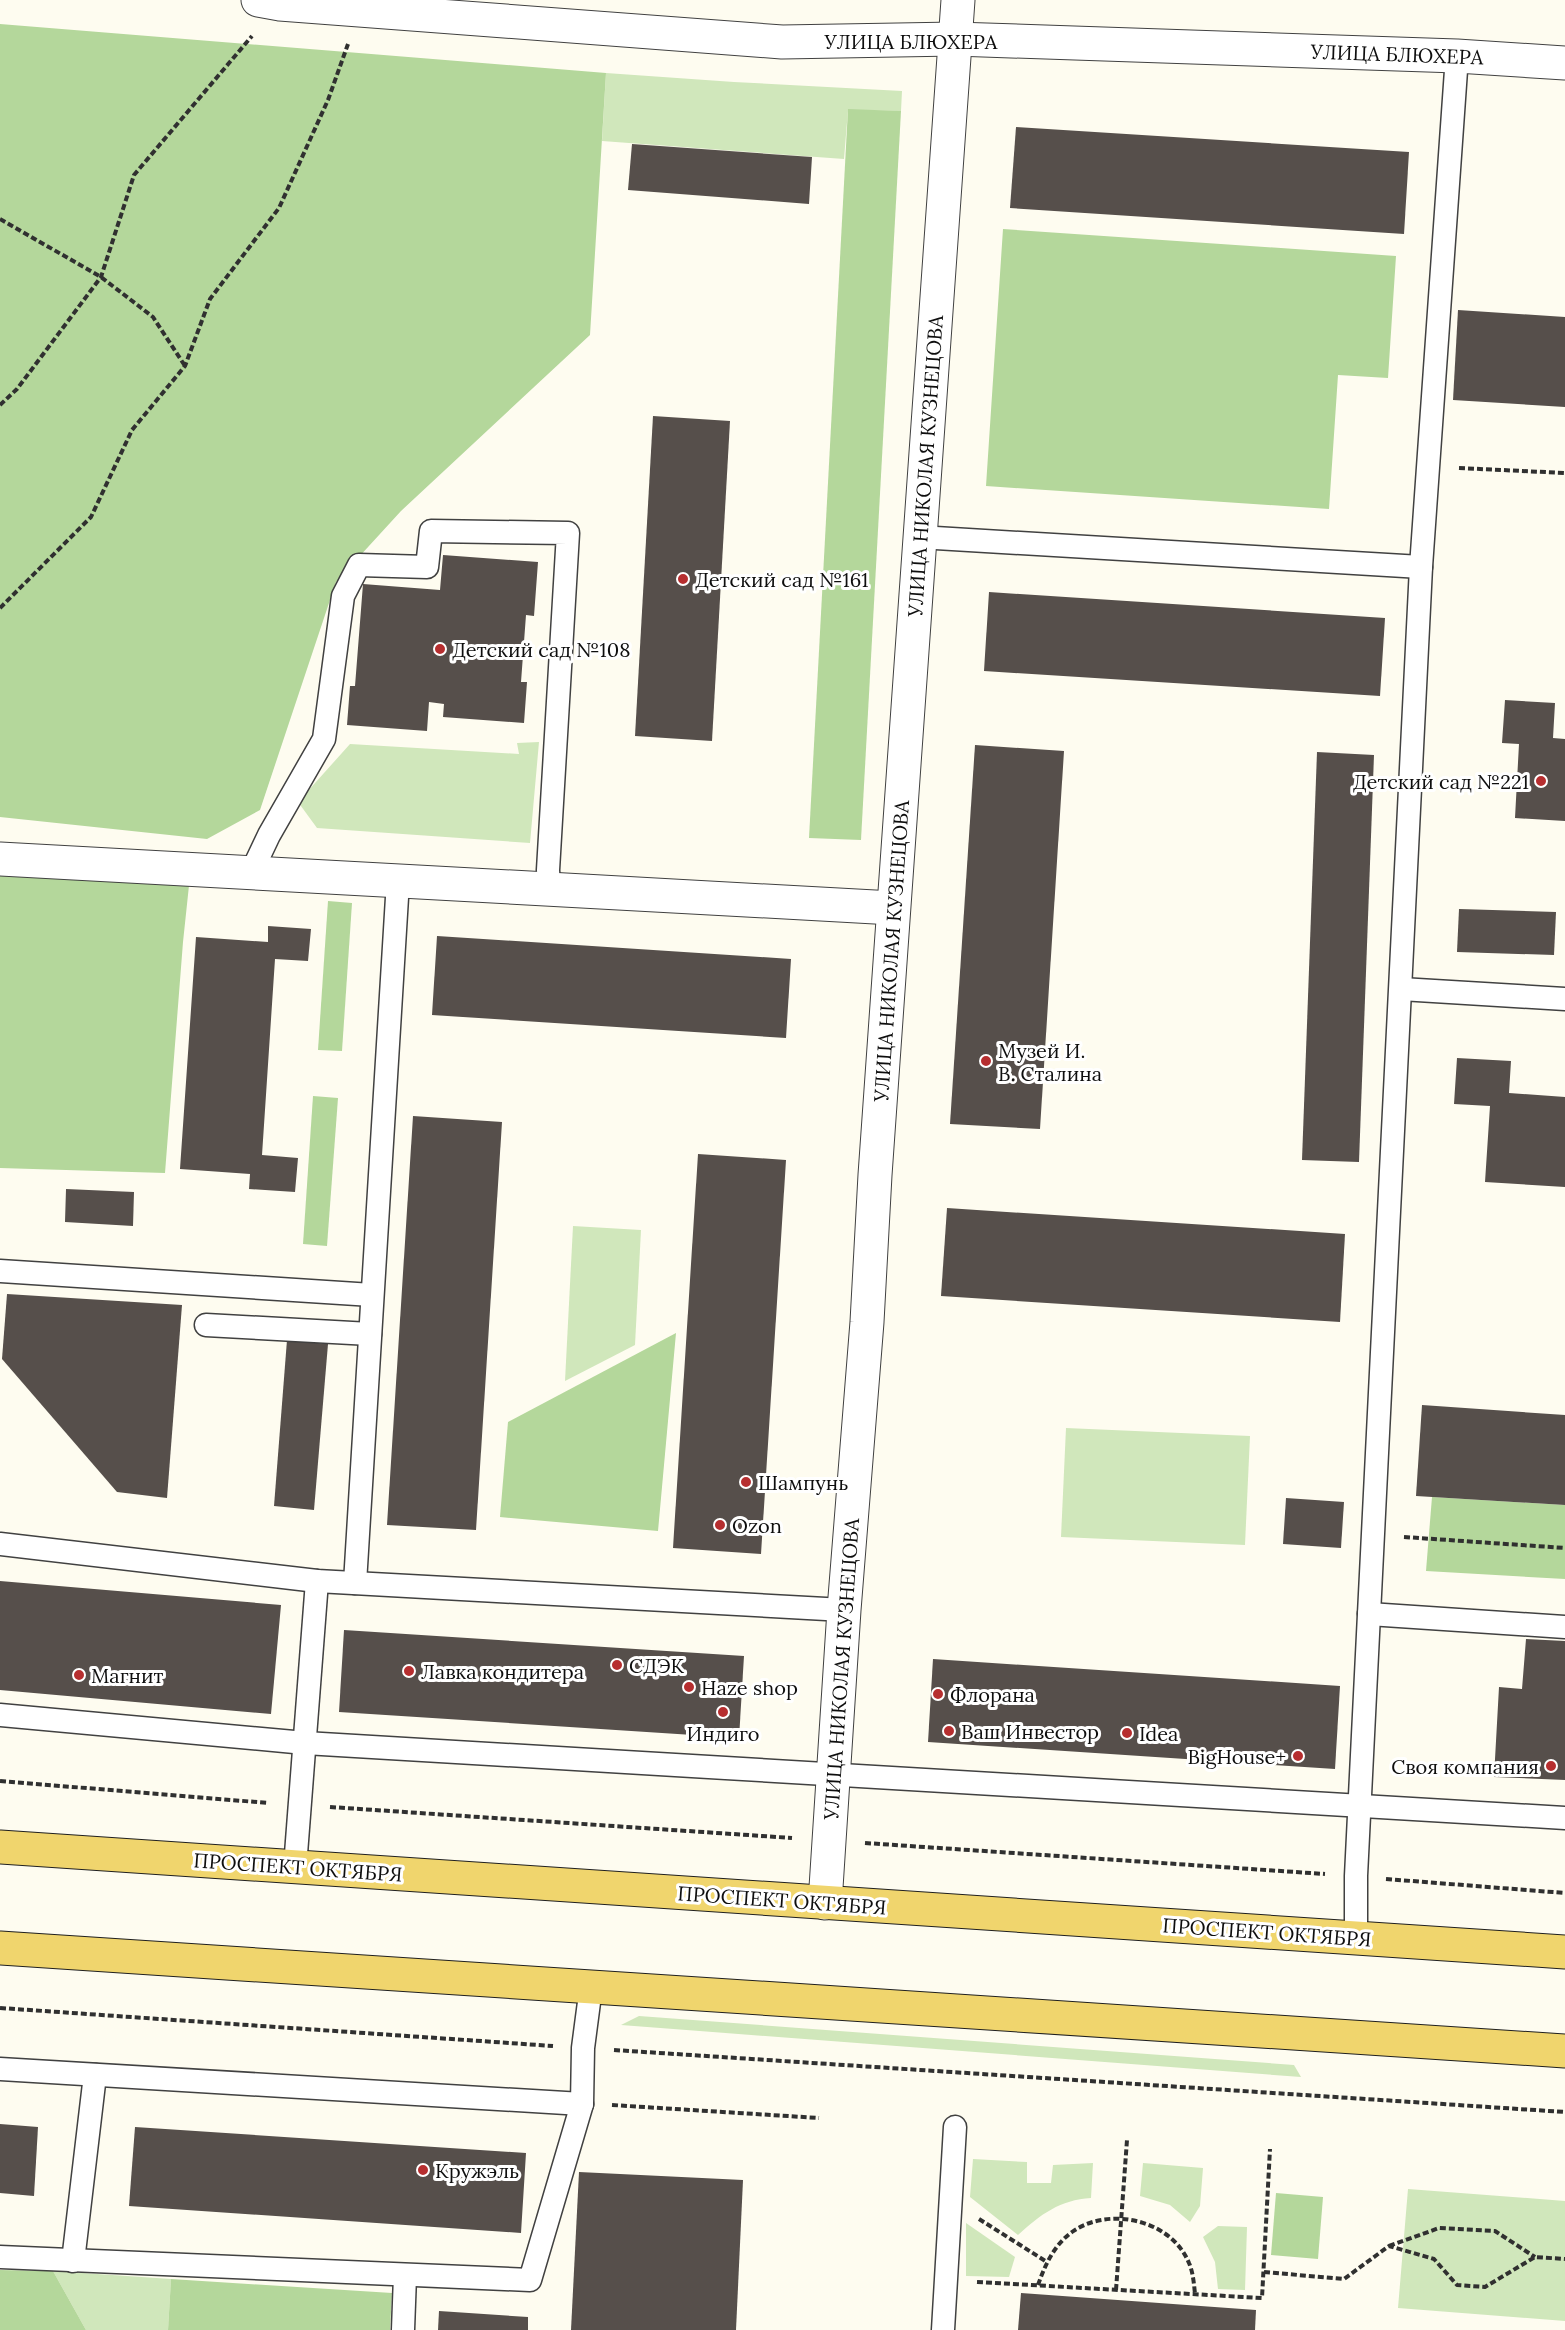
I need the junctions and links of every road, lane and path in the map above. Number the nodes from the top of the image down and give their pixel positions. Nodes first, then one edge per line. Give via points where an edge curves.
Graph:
1 (957, 0) edge
2 (364, 10) junction
3 (257, 15) edge
4 (955, 39) junction
5 (1457, 56) junction
6 (1565, 63) edge
7 (0, 219) edge
8 (101, 277) junction
9 (185, 366) junction
10 (0, 405) edge
11 (1428, 466) junction
12 (1565, 473) edge
13 (919, 537) junction
14 (1421, 567) junction
15 (0, 608) edge
16 (0, 859) edge
17 (251, 873) junction
18 (398, 881) junction
19 (549, 889) junction
20 (893, 908) junction
21 (1401, 989) junction
22 (1565, 999) edge
23 (0, 1271) edge
24 (372, 1295) junction
25 (206, 1325) dead end
26 (370, 1334) junction
27 (1373, 1535) junction
28 (0, 1544) edge
29 (1565, 1548) edge
30 (317, 1581) junction
31 (355, 1583) junction
32 (844, 1610) junction
33 (1369, 1614) junction
34 (1565, 1627) edge
35 (0, 1715) edge
36 (305, 1743) junction
37 (833, 1774) junction
38 (0, 1780) edge
39 (300, 1806) junction
40 (1360, 1806) junction
41 (1565, 1818) edge
42 (829, 1841) junction
43 (0, 1847) edge
44 (295, 1867) junction
45 (1356, 1876) junction
46 (1565, 1893) edge
47 (825, 1902) junction
48 (1356, 1938) junction
49 (0, 1948) edge
50 (1565, 1952) edge
51 (591, 1987) junction
52 (0, 2008) edge
53 (583, 2048) junction
54 (1565, 2051) edge
55 (0, 2069) edge
56 (94, 2075) junction
57 (582, 2103) junction
58 (1565, 2112) edge
59 (819, 2118) dead end
60 (955, 2127) dead end
61 (1127, 2140) dead end
62 (1270, 2149) dead end
63 (951, 2201) junction
64 (1121, 2218) junction
65 (1389, 2246) junction
66 (0, 2257) edge
67 (1535, 2257) junction
68 (1565, 2259) edge
69 (74, 2260) junction
70 (1047, 2262) junction
71 (1264, 2272) junction
72 (405, 2276) junction
73 (946, 2280) junction
74 (1038, 2285) junction
75 (1116, 2290) junction
76 (1195, 2294) junction
77 (403, 2330) edge
78 (943, 2330) edge

1 - 4 street, УЛИЦА НИКОЛАЯ КУЗНЕЦОВА
2 - 3 street, УЛИЦА БЛЮХЕРА via 280,4
2 - 4 street, УЛИЦА БЛЮХЕРА via 782,42
2 - 9 path via 279,208 210,299
3 - 8 path via 134,175
4 - 5 street, УЛИЦА БЛЮХЕРА
4 - 13 street, УЛИЦА НИКОЛАЯ КУЗНЕЦОВА
5 - 6 street, УЛИЦА БЛЮХЕРА
5 - 11 lane
7 - 8 path
8 - 9 path via 153,317
8 - 10 path
9 - 15 path via 132,430 91,517
11 - 12 path
11 - 14 lane
13 - 14 lane
13 - 20 street, УЛИЦА НИКОЛАЯ КУЗНЕЦОВА
14 - 21 lane
16 - 17 street
17 - 18 street
17 - 19 lane via 324,739 343,596 360,565 427,567 431,531 568,533
18 - 19 street
18 - 24 lane
19 - 20 street
20 - 32 street, УЛИЦА НИКОЛАЯ КУЗНЕЦОВА
21 - 22 lane
21 - 27 lane
23 - 24 lane
24 - 26 lane
25 - 26 lane
26 - 31 lane
27 - 29 path
27 - 33 lane
28 - 30 lane
30 - 31 lane
30 - 36 lane
31 - 32 lane
32 - 37 street, УЛИЦА НИКОЛАЯ КУЗНЕЦОВА
33 - 34 lane
33 - 40 lane
35 - 36 lane
36 - 37 lane
36 - 39 lane
37 - 40 lane
37 - 42 street, УЛИЦА НИКОЛАЯ КУЗНЕЦОВА
38 - 39 path
39 - 42 path
39 - 44 lane
40 - 41 lane
40 - 45 lane
42 - 45 path
42 - 47 street, УЛИЦА НИКОЛАЯ КУЗНЕЦОВА
43 - 44 main road, ПРОСПЕКТ ОКТЯБРЯ
44 - 47 main road, ПРОСПЕКТ ОКТЯБРЯ
45 - 46 path
45 - 48 lane
47 - 48 main road, ПРОСПЕКТ ОКТЯБРЯ
48 - 50 main road, ПРОСПЕКТ ОКТЯБРЯ
49 - 51 main road
51 - 53 lane
51 - 54 main road
52 - 53 path
53 - 57 lane
53 - 58 path
55 - 56 lane
56 - 57 lane
56 - 69 lane
57 - 59 path
57 - 72 lane via 530,2280
60 - 63 lane
61 - 64 path
62 - 71 path
63 - 70 path
63 - 73 lane
64 - 70 path via 1090,2222 1071,2232
64 - 75 path
64 - 76 path via 1154,2227 1181,2249 1189,2263
65 - 67 path via 1438,2228 1495,2231
65 - 67 path via 1434,2259 1457,2284 1485,2287
65 - 71 path via 1344,2279
66 - 69 lane
67 - 68 path
69 - 72 lane
70 - 74 path
71 - 76 path via 1262,2298
72 - 77 lane
73 - 74 path
73 - 78 lane
74 - 75 path
75 - 76 path

